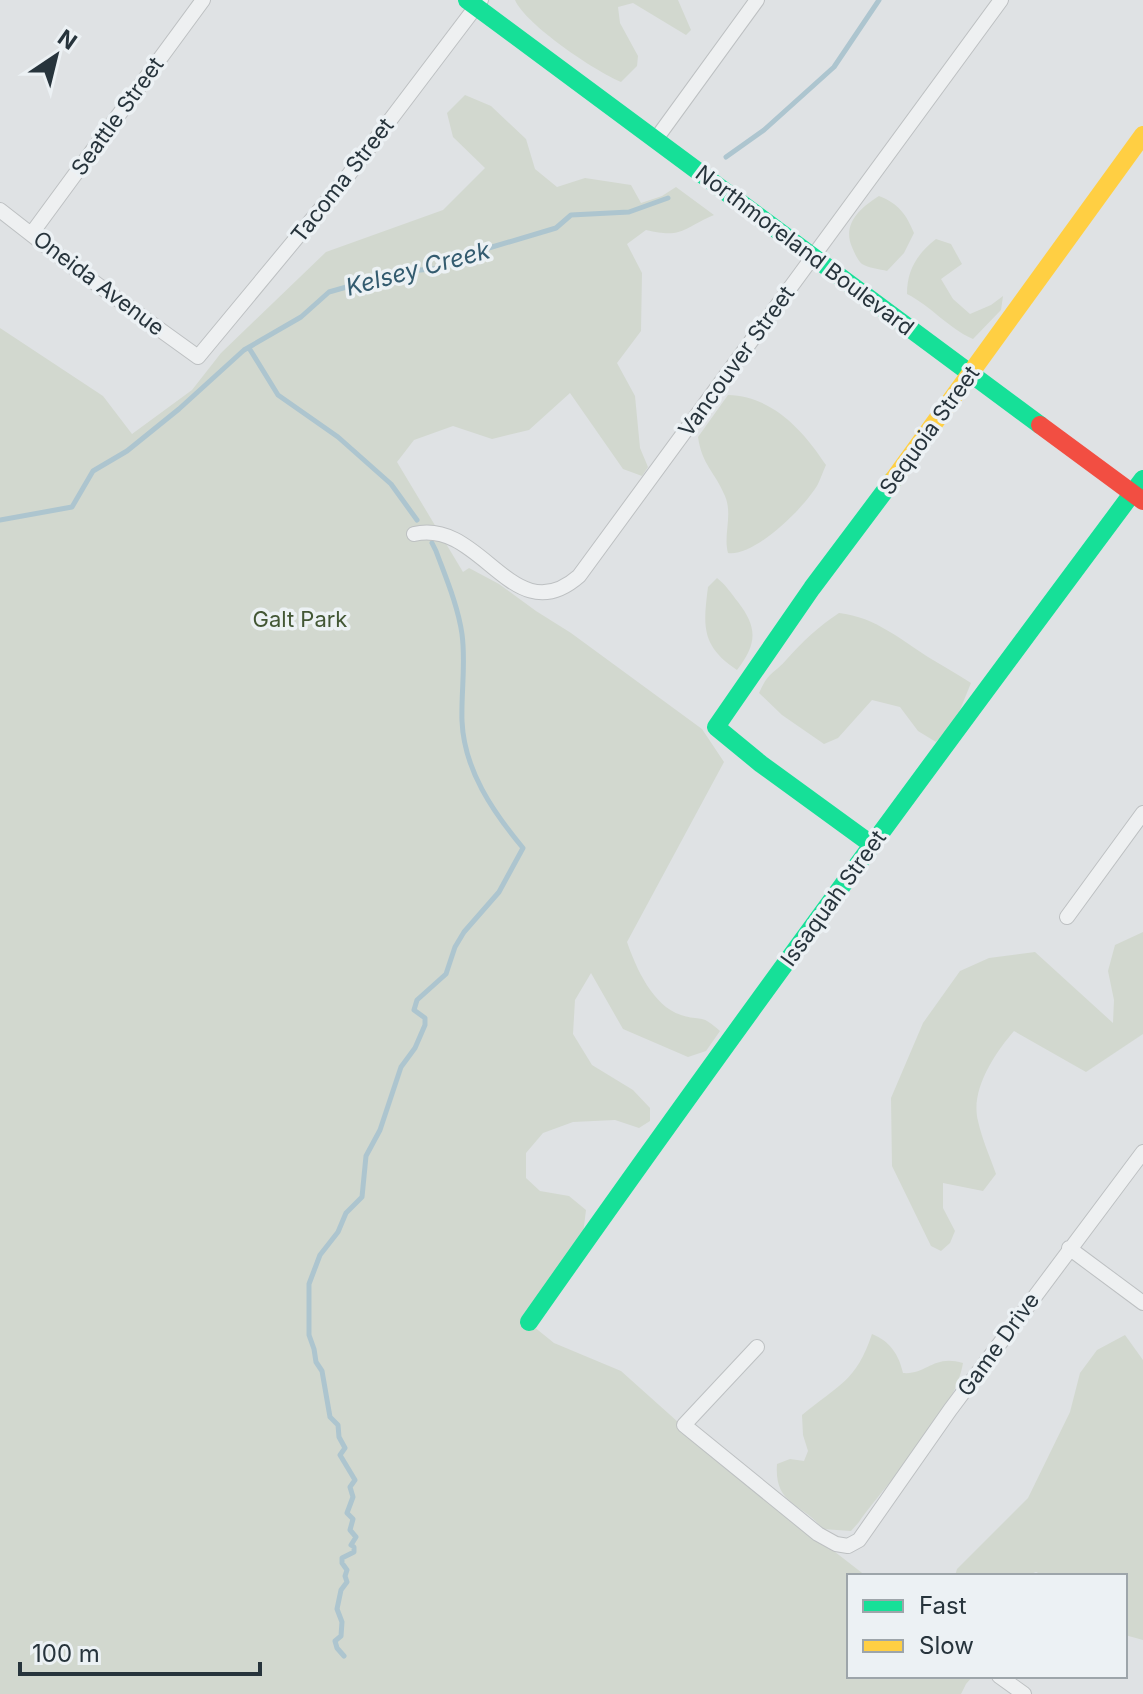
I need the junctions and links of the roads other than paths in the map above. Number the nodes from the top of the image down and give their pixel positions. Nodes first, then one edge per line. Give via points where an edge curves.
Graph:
1 (203, 0) edge
2 (757, 0) edge
3 (1001, 0) edge
4 (475, 2) edge
5 (1143, 135) edge
6 (656, 139) junction
7 (0, 210) edge
8 (32, 233) junction
9 (812, 256) junction
10 (198, 357) joint
11 (971, 372) junction
12 (1140, 491) edge
13 (414, 534) dead end
14 (1143, 813) edge
15 (871, 844) junction
16 (1067, 917) dead end
17 (1143, 1152) edge
18 (1069, 1248) junction
19 (1143, 1303) edge
20 (529, 1322) dead end
21 (757, 1347) dead end
22 (1002, 1678) edge
23 (1024, 1694) edge

1 - 8 street, Seattle Street
2 - 6 street
3 - 9 street, Vancouver Street
4 - 6 street, Northmoreland Boulevard
4 - 10 street, Tacoma Street via 347,177
5 - 11 street, Sequoia Street
6 - 9 street, Northmoreland Boulevard
7 - 8 street, Oneida Avenue
8 - 10 street, Oneida Avenue
9 - 11 street, Northmoreland Boulevard
9 - 13 street, Vancouver Street via 626,515 579,576 558,591 528,590 441,532
11 - 12 street, Northmoreland Boulevard
11 - 15 street, Sequoia Street via 716,727
12 - 15 street, Issaquah Street
14 - 16 street
15 - 20 street, Issaquah Street
17 - 18 street, Game Drive
18 - 19 street
18 - 21 street, Game Drive via 859,1540 848,1546 818,1534 684,1425
22 - 23 street

